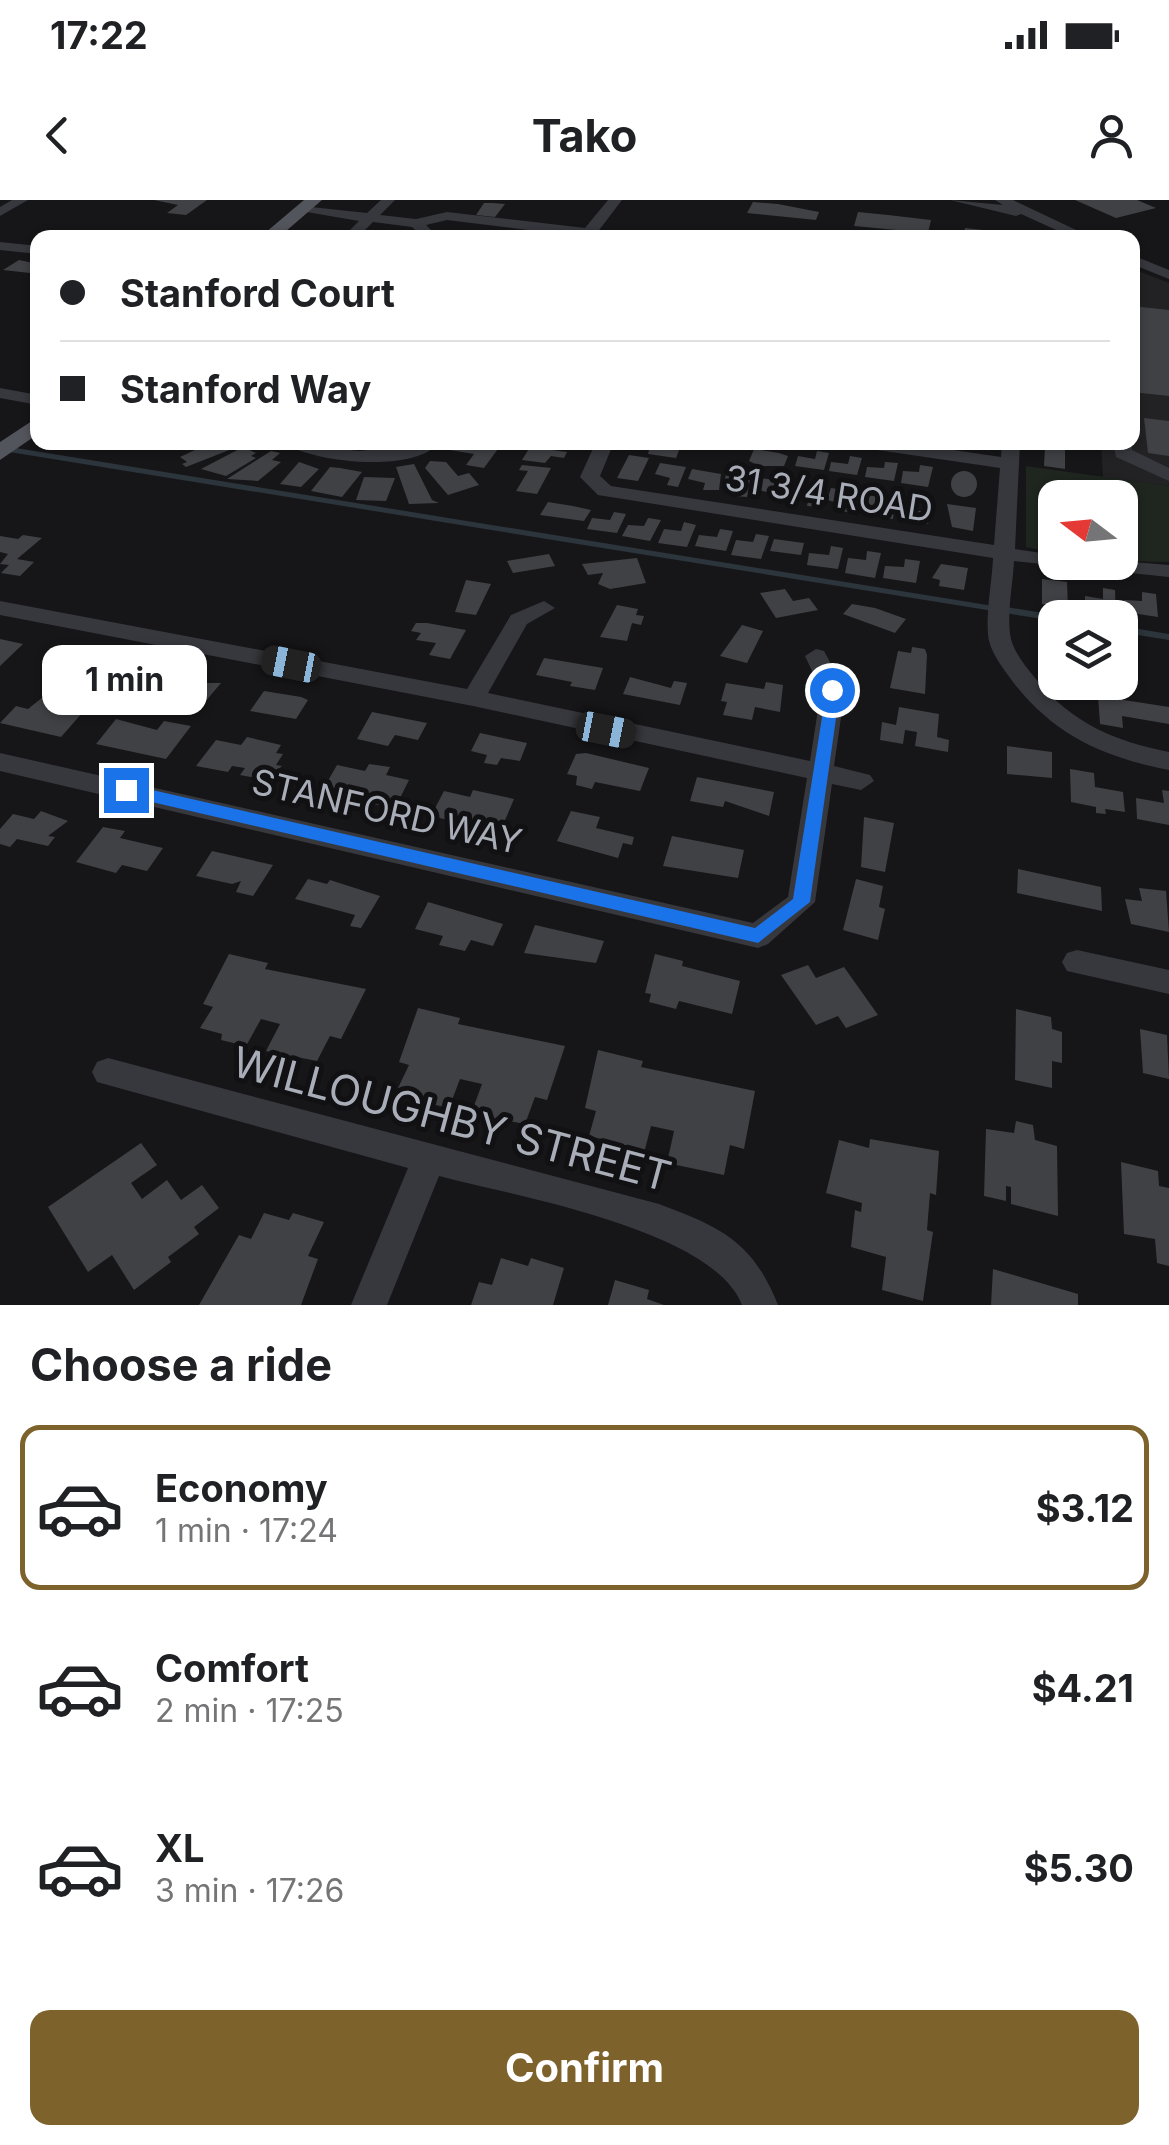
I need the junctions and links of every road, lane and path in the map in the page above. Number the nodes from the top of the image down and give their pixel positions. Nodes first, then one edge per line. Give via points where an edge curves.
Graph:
1 (20, 200) edge
2 (388, 200) edge
3 (615, 200) edge
4 (957, 200) edge
5 (1002, 200) edge
6 (1024, 200) edge
7 (308, 205) edge
8 (0, 212) edge
9 (370, 217) junction
10 (1037, 218) junction
11 (416, 222) junction
12 (277, 230) edge
13 (357, 230) edge
14 (423, 230) edge
15 (550, 230) edge
16 (591, 230) edge
17 (1065, 230) edge
18 (1070, 230) edge
19 (0, 246) edge
20 (30, 249) edge
21 (0, 393) edge
22 (30, 399) edge
23 (30, 430) edge
24 (310, 450) edge
25 (417, 450) edge
26 (601, 450) edge
27 (968, 450) edge
28 (1123, 450) edge
29 (1010, 453) edge
30 (0, 454) edge
31 (1169, 475) edge
32 (1004, 553) junction
33 (1038, 558) edge
34 (1138, 568) edge
35 (1169, 571) edge
36 (0, 608) edge
37 (544, 608) dead end
38 (816, 656) dead end
39 (473, 698) junction
40 (0, 762) edge
41 (1169, 762) edge
42 (820, 772) junction
43 (861, 781) dead end
44 (1077, 962) dead end
45 (1169, 982) edge
46 (108, 1072) dead end
47 (429, 1158) junction
48 (758, 1295) edge
49 (369, 1305) edge

1 - 8 street
2 - 9 street
3 - 16 street
4 - 10 street
5 - 10 street
6 - 18 street
7 - 9 street
7 - 12 main road
9 - 11 street
9 - 13 street
10 - 17 street
11 - 14 street
11 - 15 street via 447,216
19 - 20 street
21 - 22 street
23 - 30 main road
24 - 25 street via 376,459
26 - 32 street, 31 3/4 ROAD via 590,469 595,485 616,494
27 - 29 street
28 - 31 street via 1130,460
29 - 32 street
32 - 33 street, 31 3/4 ROAD
32 - 41 street via 1002,649 1056,718 1111,749
34 - 35 street
36 - 39 street
37 - 39 street via 519,620
38 - 42 street via 832,690
39 - 42 street
40 - 42 street, STANFORD WAY via 758,936 801,902
42 - 43 street
44 - 45 street
46 - 47 street, WILLOUGHBY STREET
47 - 48 street, WILLOUGHBY STREET via 702,1236 730,1258
47 - 49 street

